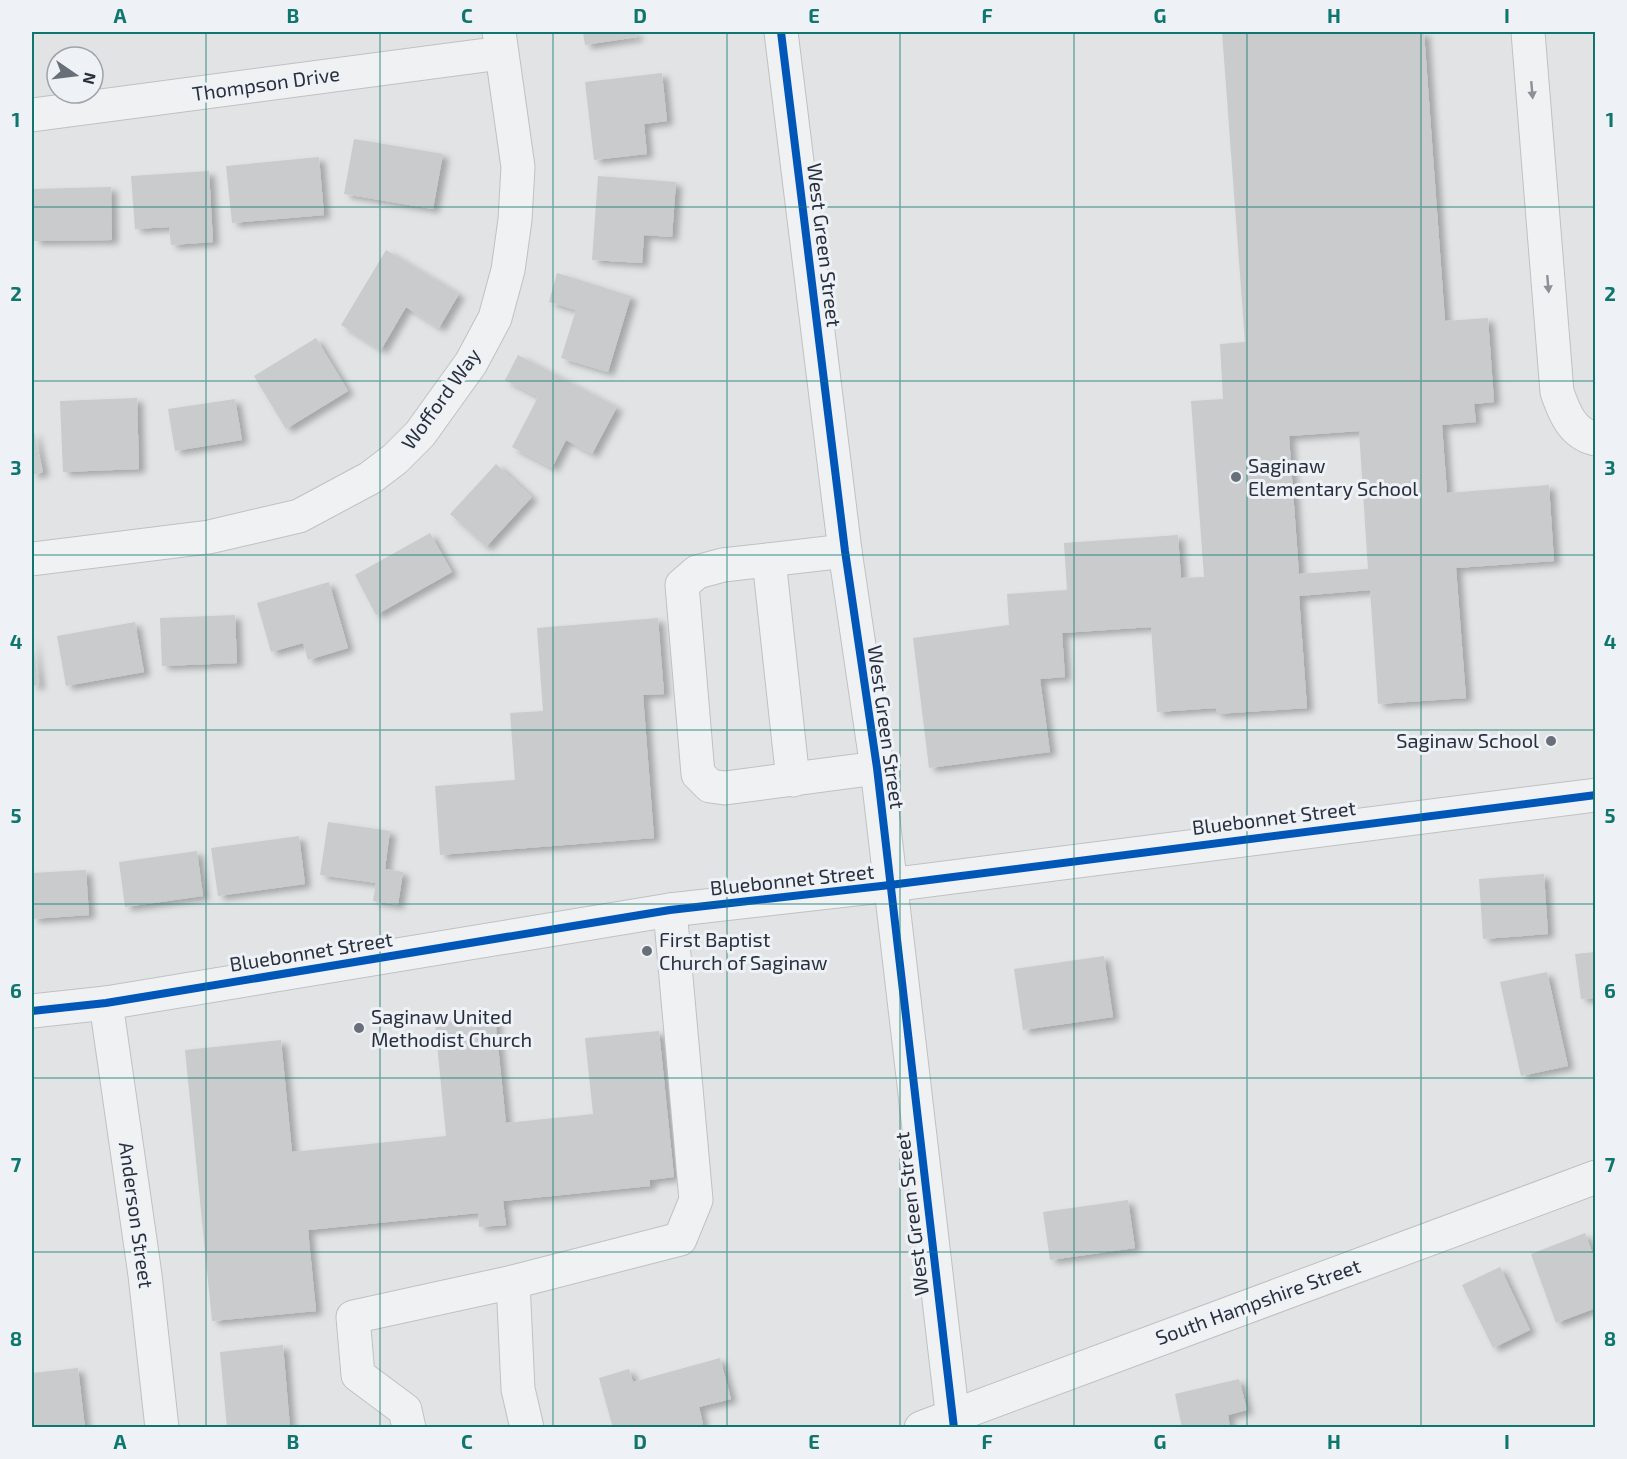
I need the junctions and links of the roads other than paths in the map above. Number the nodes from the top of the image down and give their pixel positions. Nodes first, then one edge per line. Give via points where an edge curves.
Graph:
1 (781, 32) edge
2 (1528, 32) edge
3 (500, 42) edge
4 (32, 115) edge
5 (1596, 439) edge
6 (845, 551) junction
7 (32, 559) edge
8 (769, 560) junction
9 (877, 768) junction
10 (793, 780) junction
11 (1596, 795) edge
12 (890, 885) junction
13 (670, 910) junction
14 (106, 1003) junction
15 (32, 1011) edge
16 (1596, 1177) edge
17 (513, 1282) junction
18 (954, 1421) edge
19 (162, 1428) edge
20 (409, 1428) edge
21 (527, 1428) edge
22 (921, 1428) edge

1 - 6 street, West Green Street
2 -> 5 street via 1557,392 1566,418
3 - 4 street, Thompson Drive
3 - 7 street, Wofford Way via 518,167 508,270 495,318 471,363 420,434 370,478 299,516 209,537
6 - 8 street
6 - 9 street, West Green Street
8 - 10 street
8 - 10 street via 697,572 682,585 698,774 710,786 725,788
9 - 10 street
9 - 12 street, West Green Street
11 - 12 street, Bluebonnet Street
12 - 13 street, Bluebonnet Street
12 - 18 street, West Green Street
13 - 14 street, Bluebonnet Street
13 - 17 street via 696,1200 680,1239
14 - 15 street, Bluebonnet Street
14 - 19 street, Anderson Street via 145,1275
16 - 18 street, South Hampshire Street
17 - 20 street via 352,1317 358,1375 405,1410
17 - 21 street via 518,1389
18 - 22 street, South Hampshire Street

